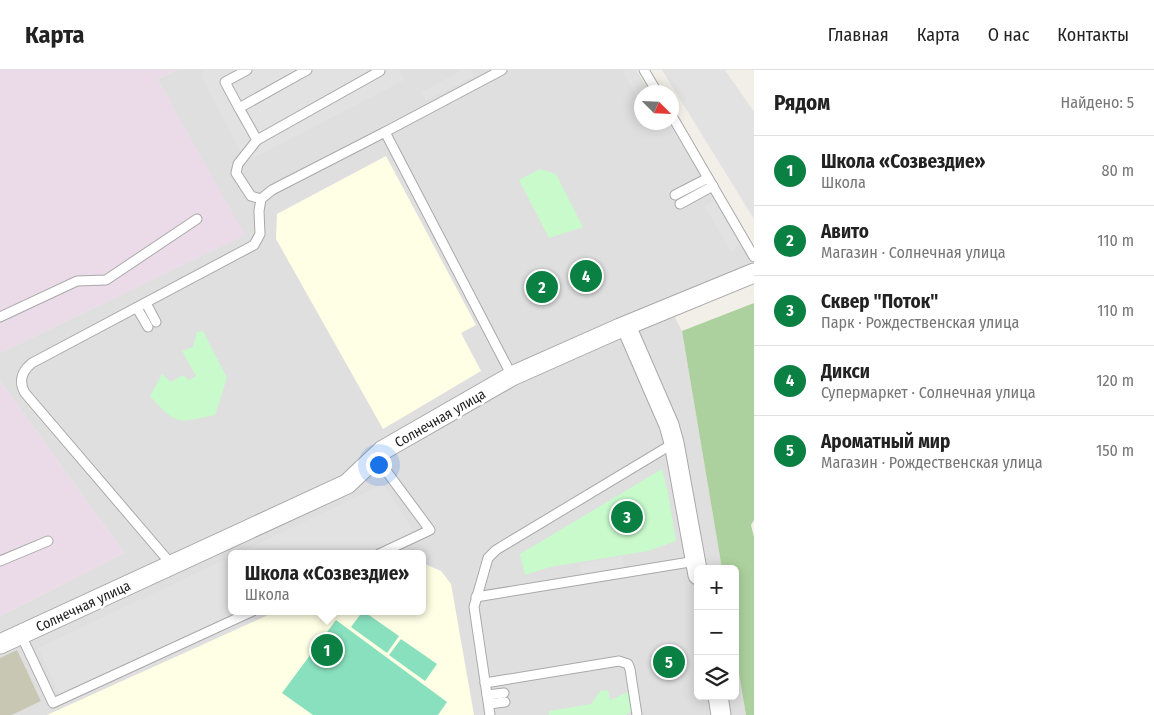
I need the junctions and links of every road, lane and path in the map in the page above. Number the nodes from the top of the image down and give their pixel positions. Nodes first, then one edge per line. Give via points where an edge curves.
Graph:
1 (247, 70) edge
2 (307, 70) edge
3 (379, 70) edge
4 (502, 70) edge
5 (644, 70) edge
6 (653, 85) edge
7 (239, 108) junction
8 (679, 128) edge
9 (384, 132) junction
10 (257, 140) junction
11 (708, 178) junction
12 (713, 186) junction
13 (675, 195) dead end
14 (261, 199) junction
15 (680, 204) dead end
16 (197, 219) dead end
17 (754, 257) edge
18 (754, 273) edge
19 (146, 303) junction
20 (138, 308) junction
21 (0, 317) edge
22 (156, 322) dead end
23 (626, 326) junction
24 (148, 327) dead end
25 (512, 376) junction
26 (674, 443) junction
27 (376, 457) junction
28 (48, 541) dead end
29 (388, 550) edge
30 (0, 561) edge
31 (172, 565) junction
32 (696, 565) edge
33 (694, 568) edge
34 (476, 597) junction
35 (244, 615) edge
36 (21, 635) junction
37 (0, 644) edge
38 (485, 683) junction
39 (505, 697) dead end
40 (488, 700) junction
41 (719, 700) edge
42 (490, 715) edge
43 (637, 715) edge
44 (721, 715) edge

1 - 7 lane via 225,82
2 - 7 lane
3 - 10 lane
4 - 9 lane
5 - 6 lane
7 - 10 lane
8 - 11 lane
9 - 14 lane via 272,190
9 - 25 lane
10 - 14 lane via 238,164 236,173 251,196
11 - 12 lane
11 - 13 lane
12 - 15 lane
12 - 17 lane
14 - 19 lane via 260,234 254,245
16 - 21 lane via 106,280 77,281
18 - 23 street, Солнечная улица
19 - 20 lane
19 - 22 lane
20 - 24 lane
20 - 31 lane via 32,363 26,368 21,381 25,393
23 - 25 street, Солнечная улица
23 - 26 street
25 - 27 street, Солнечная улица
26 - 32 street
26 - 34 lane via 491,553
27 - 29 lane via 430,530
27 - 31 street, Солнечная улица via 347,484
28 - 30 lane
31 - 36 street, Солнечная улица
33 - 34 lane
34 - 38 lane via 474,617
35 - 36 lane via 53,703
36 - 37 street, Солнечная улица
38 - 40 lane
38 - 43 lane via 624,662 630,669
39 - 40 lane
40 - 42 lane
41 - 44 street

